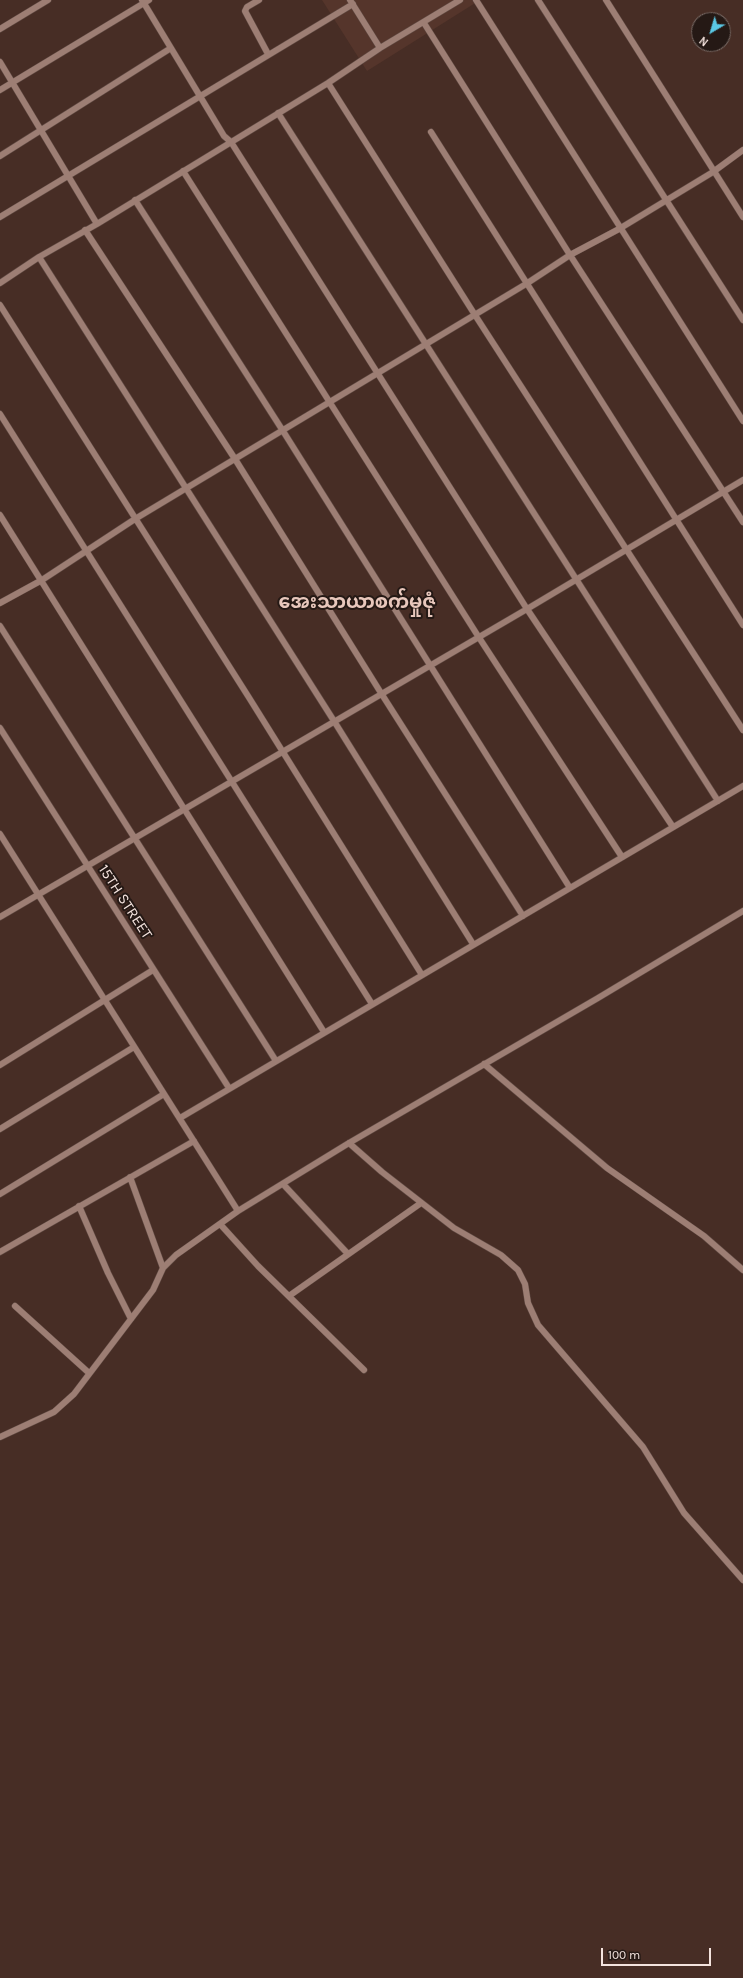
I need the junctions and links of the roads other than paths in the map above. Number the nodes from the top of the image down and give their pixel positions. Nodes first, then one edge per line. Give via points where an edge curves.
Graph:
1 (48, 0) edge
2 (259, 0) edge
3 (460, 0) edge
4 (476, 0) edge
5 (538, 0) edge
6 (606, 0) edge
7 (145, 1) edge
8 (352, 2) edge
9 (424, 23) junction
10 (0, 29) edge
11 (171, 48) junction
12 (380, 48) junction
13 (268, 54) junction
14 (0, 62) edge
15 (12, 83) junction
16 (328, 83) junction
17 (0, 90) edge
18 (199, 96) junction
19 (278, 113) junction
20 (42, 131) junction
21 (431, 132) dead end
22 (231, 142) junction
23 (743, 150) edge
24 (0, 156) edge
25 (183, 171) junction
26 (713, 172) junction
27 (68, 176) junction
28 (135, 200) junction
29 (666, 200) junction
30 (0, 216) edge
31 (743, 217) edge
32 (97, 224) junction
33 (619, 229) junction
34 (86, 230) junction
35 (570, 255) junction
36 (39, 257) junction
37 (0, 283) edge
38 (526, 284) junction
39 (0, 305) edge
40 (475, 315) junction
41 (743, 320) edge
42 (426, 344) junction
43 (378, 373) junction
44 (331, 403) junction
45 (0, 414) edge
46 (743, 421) edge
47 (283, 431) junction
48 (235, 459) junction
49 (743, 480) edge
50 (186, 488) junction
51 (723, 491) junction
52 (0, 515) edge
53 (135, 519) junction
54 (676, 519) junction
55 (743, 522) edge
56 (86, 549) junction
57 (626, 549) junction
58 (576, 578) junction
59 (42, 580) junction
60 (0, 603) edge
61 (527, 609) junction
62 (743, 625) edge
63 (0, 626) edge
64 (478, 636) junction
65 (430, 664) junction
66 (381, 693) junction
67 (334, 721) junction
68 (0, 728) edge
69 (743, 730) edge
70 (282, 751) junction
71 (232, 780) junction
72 (743, 786) edge
73 (718, 801) junction
74 (184, 809) junction
75 (673, 827) junction
76 (0, 834) edge
77 (134, 838) junction
78 (622, 857) junction
79 (86, 866) junction
80 (570, 888) junction
81 (38, 894) junction
82 (743, 911) edge
83 (523, 916) junction
84 (0, 917) edge
85 (473, 944) junction
86 (153, 970) junction
87 (422, 975) junction
88 (105, 999) junction
89 (372, 1004) junction
90 (324, 1032) junction
91 (134, 1047) junction
92 (276, 1061) junction
93 (484, 1064) junction
94 (0, 1065) edge
95 (229, 1088) junction
96 (164, 1094) junction
97 (180, 1118) junction
98 (0, 1129) edge
99 (194, 1141) junction
100 (349, 1143) junction
101 (130, 1177) junction
102 (283, 1184) junction
103 (0, 1194) edge
104 (421, 1203) junction
105 (79, 1206) junction
106 (238, 1211) junction
107 (220, 1224) junction
108 (0, 1252) edge
109 (348, 1254) junction
110 (163, 1268) junction
111 (743, 1270) edge
112 (289, 1296) junction
113 (15, 1306) dead end
114 (131, 1319) junction
115 (364, 1370) dead end
116 (88, 1373) junction
117 (0, 1437) edge
118 (743, 1580) edge

1 - 10 street
2 - 13 street via 245,11
3 - 9 street
4 - 33 street
5 - 29 street
6 - 26 street
7 - 11 street
7 - 15 street
8 - 12 street
8 - 13 street
9 - 12 street
9 - 35 street
11 - 18 street
11 - 20 street
12 - 16 street
13 - 18 street
14 - 15 street
15 - 17 street
15 - 20 street
16 - 19 street
16 - 40 street
18 - 22 street via 224,136
18 - 27 street
19 - 22 street
19 - 42 street
20 - 24 street
20 - 27 street
21 - 38 street
22 - 25 street
22 - 43 street
23 - 26 street
25 - 28 street
25 - 44 street
26 - 29 street
26 - 31 street
27 - 30 street
27 - 32 street
28 - 32 street
28 - 47 street
29 - 33 street
29 - 41 street
32 - 34 street
33 - 35 street
33 - 46 street
34 - 36 street
34 - 48 street
35 - 38 street
35 - 51 street
36 - 37 street
36 - 50 street
38 - 40 street
38 - 54 street
39 - 53 street
40 - 42 street
40 - 57 street
42 - 43 street
42 - 58 street
43 - 44 street
43 - 61 street
44 - 47 street
44 - 64 street
45 - 56 street
47 - 48 street
47 - 65 street
48 - 50 street
48 - 66 street
49 - 51 street
50 - 53 street
50 - 67 street
51 - 54 street
51 - 55 street
52 - 59 street
53 - 56 street
53 - 70 street
54 - 57 street
54 - 62 street
56 - 59 street
56 - 71 street
57 - 58 street
57 - 69 street
58 - 61 street
58 - 73 street
59 - 60 street
59 - 74 street
61 - 64 street
61 - 75 street
63 - 77 street
64 - 65 street
64 - 78 street
65 - 66 street
65 - 80 street
66 - 67 street
66 - 83 street
67 - 70 street
67 - 85 street
68 - 79 street, 15TH STREET
70 - 71 street
70 - 87 street
71 - 74 street
71 - 89 street
72 - 73 street
73 - 75 street
74 - 77 street
74 - 90 street
75 - 78 street
76 - 81 street
77 - 79 street
77 - 92 street
78 - 80 street
79 - 81 street
79 - 86 street, 15TH STREET
80 - 83 street
81 - 84 street
81 - 88 street
82 - 93 street
83 - 85 street
85 - 87 street
86 - 88 street
86 - 95 street, 15TH STREET
87 - 89 street
88 - 91 street
88 - 94 street
89 - 90 street
90 - 92 street
91 - 96 street
91 - 98 street
92 - 95 street
93 - 100 street
93 - 111 street via 607,1168 704,1236
95 - 97 street
96 - 97 street
96 - 103 street
97 - 99 street
99 - 101 street
99 - 106 street
100 - 102 street
100 - 104 street
101 - 105 street
101 - 110 street
102 - 106 street
102 - 109 street
104 - 109 street
104 - 118 street via 454,1228 501,1255 518,1270 538,1325 643,1447 684,1513
105 - 108 street
105 - 114 street
106 - 107 street
107 - 110 street via 176,1255
107 - 112 street
109 - 112 street
110 - 114 street via 153,1290
112 - 115 street
113 - 116 street
114 - 116 street
116 - 117 street via 74,1394 54,1412

